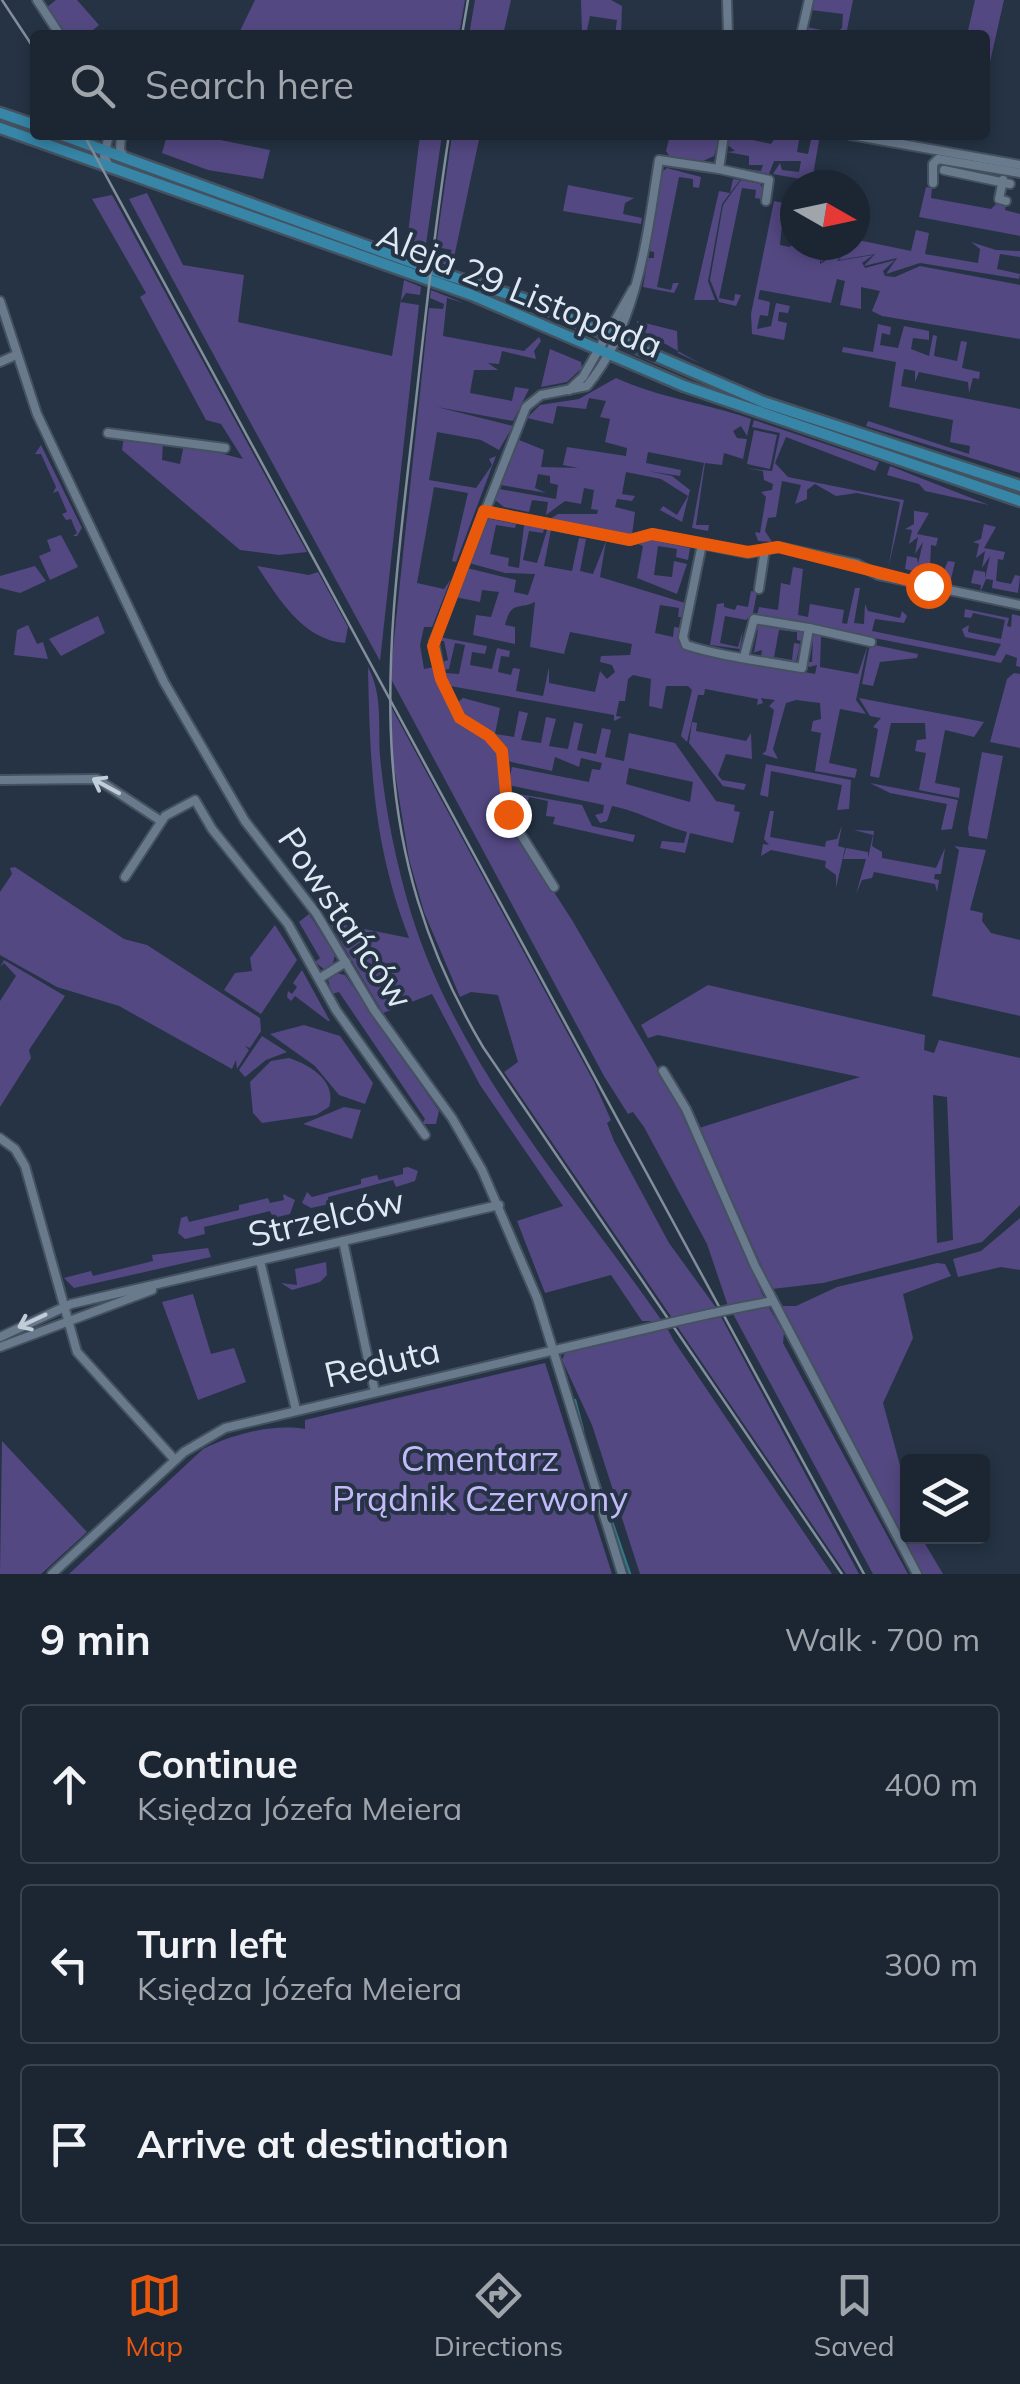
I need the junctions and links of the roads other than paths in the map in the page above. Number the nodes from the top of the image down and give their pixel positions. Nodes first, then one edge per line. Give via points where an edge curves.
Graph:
1 (37, 0) edge
2 (727, 0) edge
3 (809, 0) edge
4 (57, 30) edge
5 (728, 30) edge
6 (802, 30) edge
7 (0, 113) edge
8 (30, 123) edge
9 (0, 128) edge
10 (30, 139) edge
11 (33, 140) edge
12 (74, 140) edge
13 (110, 140) edge
14 (119, 140) edge
15 (723, 140) edge
16 (879, 140) edge
17 (113, 156) junction
18 (1020, 165) edge
19 (719, 169) junction
20 (944, 170) dead end
21 (1005, 170) junction
22 (1020, 174) edge
23 (934, 183) dead end
24 (1011, 184) edge
25 (766, 201) dead end
26 (1006, 201) dead end
27 (0, 301) edge
28 (609, 337) junction
29 (602, 350) junction
30 (16, 355) junction
31 (0, 362) edge
32 (108, 433) dead end
33 (225, 448) dead end
34 (1020, 486) edge
35 (1020, 501) edge
36 (484, 511) junction
37 (702, 544) junction
38 (765, 549) junction
39 (759, 590) dead end
40 (1020, 605) edge
41 (810, 628) junction
42 (870, 642) dead end
43 (744, 657) junction
44 (0, 780) edge
45 (161, 821) junction
46 (125, 877) dead end
47 (554, 887) dead end
48 (346, 962) junction
49 (320, 978) junction
50 (662, 1070) dead end
51 (425, 1135) dead end
52 (0, 1138) edge
53 (498, 1205) junction
54 (342, 1241) junction
55 (260, 1261) junction
56 (166, 1284) junction
57 (773, 1300) junction
58 (64, 1307) junction
59 (66, 1321) junction
60 (0, 1337) edge
61 (0, 1347) edge
62 (553, 1351) junction
63 (375, 1392) junction
64 (296, 1410) junction
65 (176, 1460) junction
66 (52, 1574) edge
67 (622, 1574) edge
68 (916, 1574) edge

1 - 4 street
2 - 5 street
3 - 6 street
7 - 8 main road
9 - 10 main road, Aleja 29 Listopada
11 - 17 main road, Aleja 29 Listopada via 91,161
12 - 17 main road, Aleja 29 Listopada
13 - 17 street
14 - 17 street
15 - 19 street
16 - 18 street
17 - 28 main road, Aleja 29 Listopada via 524,299
17 - 29 main road, Aleja 29 Listopada
19 - 25 street via 770,180
19 - 28 street via 659,160 634,289
20 - 24 street
21 - 22 street
21 - 23 street via 938,159
21 - 24 street
24 - 26 street via 999,199
27 - 30 street, Powstańców
28 - 29 street
28 - 34 main road, Aleja 29 Listopada via 763,402
29 - 35 main road, Aleja 29 Listopada via 674,382
29 - 36 street via 587,386 538,396 526,407
30 - 31 street
30 - 48 street, Powstańców via 36,414 150,658 244,821
32 - 33 street
36 - 37 street via 630,540 652,534
36 - 47 street via 434,656 460,718 502,751 507,812
37 - 38 street
37 - 43 street via 683,640
38 - 39 street
38 - 40 street
41 - 42 street
41 - 43 street via 756,618
41 - 43 street via 802,668
45 -> 44 street via 97,779
45 - 46 street
45 - 49 street via 194,800 288,924
48 - 49 street
48 - 53 street, Powstańców via 452,1118
49 - 51 street
50 - 57 street
52 - 58 street via 18,1152 28,1178
53 - 54 street, Strzelców
53 - 62 street, Powstańców
54 - 55 street, Strzelców
54 - 63 street
55 - 56 street, Strzelców
55 - 64 street
56 - 58 street, Strzelców
56 - 59 street, Strzelców
57 - 62 street, Reduta, bridge
57 - 68 street
58 - 59 street
58 -> 60 street, Strzelców
59 - 61 street, Strzelców
59 - 65 street via 80,1356
62 - 63 street, Reduta
62 - 67 street, Powstańców
63 - 64 street, Reduta
64 - 65 street, Reduta via 225,1428
65 - 66 street, Reduta

